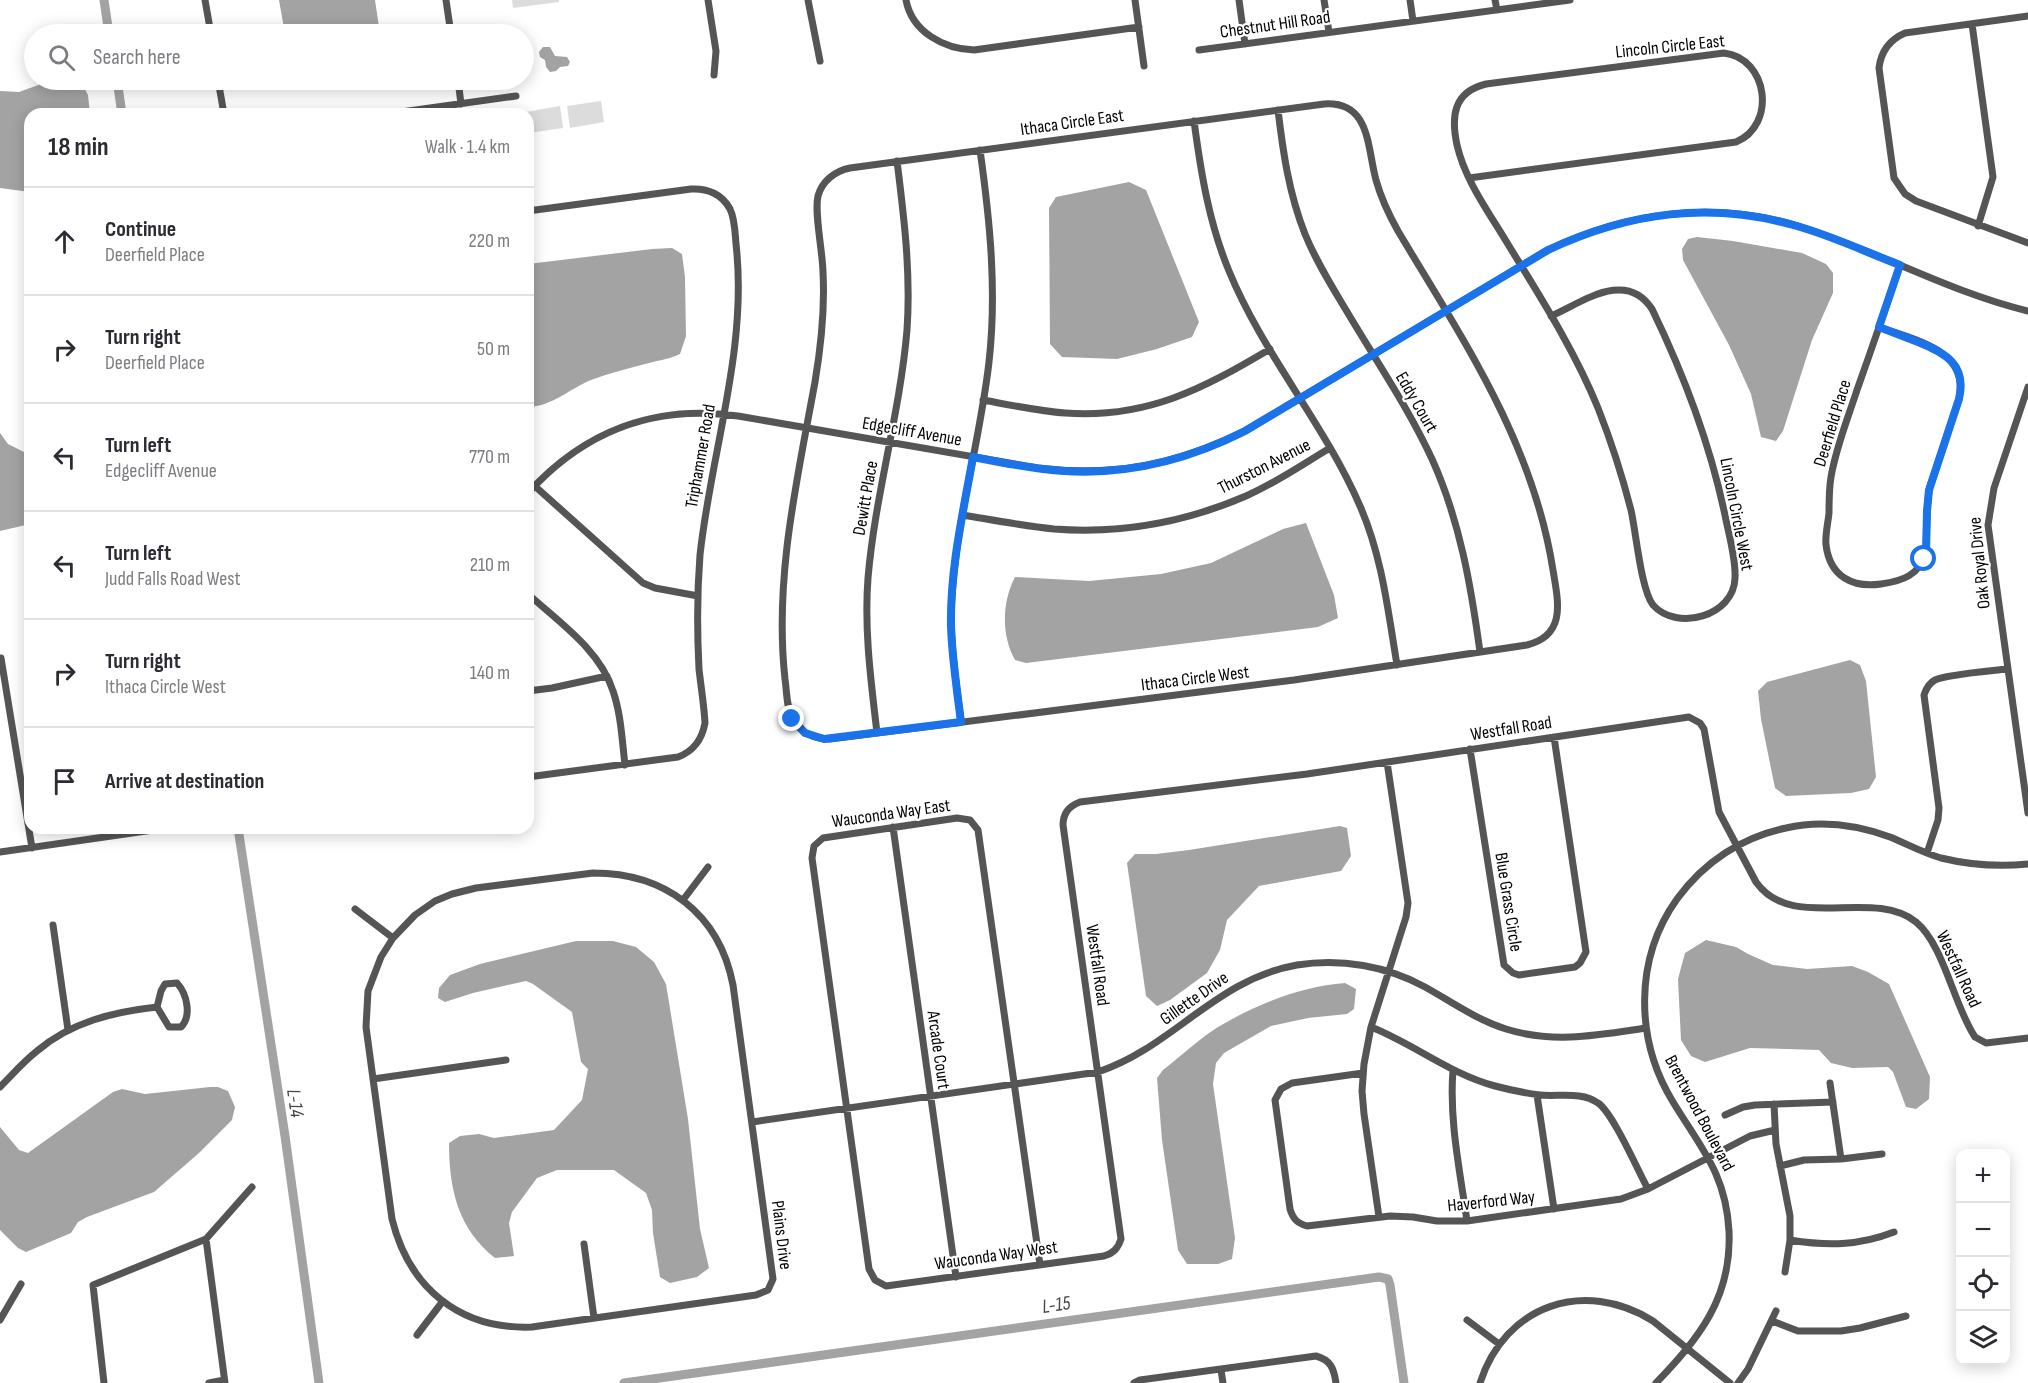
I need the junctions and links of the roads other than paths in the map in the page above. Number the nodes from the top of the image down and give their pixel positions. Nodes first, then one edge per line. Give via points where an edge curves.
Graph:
1 (205, 0) edge
2 (446, 0) edge
3 (708, 0) edge
4 (808, 0) edge
5 (906, 0) edge
6 (1135, 0) edge
7 (1239, 0) edge
8 (1324, 0) edge
9 (1410, 0) edge
10 (1495, 0) edge
11 (1570, 0) edge
12 (1497, 10) junction
13 (2028, 16) edge
14 (1413, 21) junction
15 (209, 24) edge
16 (450, 24) edge
17 (1972, 24) junction
18 (1139, 27) junction
19 (1329, 32) junction
20 (1245, 44) junction
21 (1199, 50) dead end
22 (820, 61) dead end
23 (1144, 66) dead end
24 (714, 75) dead end
25 (220, 90) edge
26 (459, 90) edge
27 (516, 96) dead end
28 (461, 104) junction
29 (223, 108) edge
30 (431, 108) edge
31 (1278, 110) junction
32 (1194, 121) junction
33 (980, 150) junction
34 (897, 161) junction
35 (1469, 178) junction
36 (534, 210) edge
37 (1978, 226) junction
38 (2028, 243) edge
39 (1900, 265) junction
40 (1521, 266) junction
41 (1445, 311) junction
42 (2028, 311) edge
43 (1551, 316) junction
44 (1879, 327) junction
45 (1270, 348) junction
46 (1373, 355) junction
47 (2028, 387) edge
48 (1300, 398) junction
49 (983, 400) junction
50 (723, 414) junction
51 (807, 428) junction
52 (890, 443) junction
53 (1330, 448) junction
54 (973, 457) junction
55 (534, 486) joint
56 (963, 515) junction
57 (698, 596) junction
58 (534, 599) edge
59 (1480, 652) junction
60 (1, 658) edge
61 (1396, 665) junction
62 (2007, 669) junction
63 (607, 676) junction
64 (534, 691) edge
65 (961, 722) junction
66 (877, 733) junction
67 (1554, 737) junction
68 (2027, 738) edge
69 (2018, 740) junction
70 (1470, 749) junction
71 (1387, 762) junction
72 (625, 765) junction
73 (534, 776) edge
74 (24, 799) edge
75 (2028, 813) edge
76 (893, 827) junction
77 (30, 834) edge
78 (112, 834) edge
79 (1737, 846) junction
80 (32, 848) junction
81 (0, 852) edge
82 (1927, 853) junction
83 (2028, 864) edge
84 (708, 867) dead end
85 (683, 900) junction
86 (355, 909) dead end
87 (53, 925) dead end
88 (393, 938) junction
89 (1389, 972) junction
90 (157, 1007) junction
91 (1371, 1027) junction
92 (1646, 1028) junction
93 (68, 1030) junction
94 (2028, 1038) edge
95 (506, 1060) dead end
96 (1454, 1070) junction
97 (1098, 1072) junction
98 (1363, 1073) junction
99 (373, 1079) junction
100 (1830, 1083) dead end
101 (1015, 1085) junction
102 (0, 1087) edge
103 (1538, 1095) junction
104 (931, 1097) junction
105 (1833, 1102) junction
106 (1774, 1104) junction
107 (847, 1109) junction
108 (1725, 1115) dead end
109 (752, 1122) junction
110 (1775, 1131) junction
111 (1882, 1154) dead end
112 (1709, 1157) junction
113 (1841, 1160) junction
114 (1780, 1166) junction
115 (252, 1187) dead end
116 (1648, 1190) junction
117 (1554, 1209) junction
118 (1379, 1217) junction
119 (1467, 1221) junction
120 (1893, 1232) dead end
121 (206, 1239) junction
122 (1790, 1240) junction
123 (584, 1244) dead end
124 (1040, 1265) junction
125 (1785, 1272) dead end
126 (956, 1276) junction
127 (21, 1284) dead end
128 (442, 1301) junction
129 (1776, 1311) dead end
130 (1906, 1316) dead end
131 (594, 1318) junction
132 (0, 1320) edge
133 (1467, 1320) dead end
134 (1772, 1320) junction
135 (417, 1335) dead end
136 (1499, 1344) junction
137 (1688, 1349) junction
138 (1221, 1370) junction
139 (224, 1381) edge
140 (104, 1383) edge
141 (209, 1383) edge
142 (1134, 1383) edge
143 (1223, 1383) edge
144 (1336, 1383) edge
145 (1480, 1383) edge
146 (1656, 1383) edge
147 (1730, 1383) edge
148 (1738, 1383) edge

1 - 15 street
2 - 16 street
3 - 24 street via 716,51
4 - 22 street
5 - 18 street via 912,17 932,38 960,49
6 - 18 street
7 - 20 street
8 - 19 street
9 - 14 street
10 - 12 street
11 - 12 street, Chestnut Hill Road
12 - 14 street, Chestnut Hill Road
13 - 17 street
14 - 19 street, Chestnut Hill Road
17 - 37 street via 1993,177
17 - 37 street via 1899,36 1884,49 1879,68 1897,184 1916,201
18 - 23 street
19 - 20 street, Chestnut Hill Road
20 - 21 street, Chestnut Hill Road
25 - 29 street
26 - 28 street
27 - 28 street
28 - 30 street
31 - 32 street, Ithaca Circle East
31 - 41 street, Ithaca Circle East via 1331,103 1344,106 1359,118 1386,208
31 - 46 street, Eddy Court via 1291,190 1305,234
32 - 33 street, Ithaca Circle East
32 - 45 street via 1202,181 1219,245 1242,299
33 - 34 street, Ithaca Circle East
33 - 49 street via 993,289
34 - 51 street, Ithaca Circle East via 843,169 820,190 817,203 823,307
34 - 52 street, Dewitt Place via 908,294 903,363
35 - 35 street, Lincoln Circle East via 1454,120 1460,101 1480,86 1724,53 1744,59 1759,80 1760,120 1753,132 1736,142
35 - 40 street, Lincoln Circle East
36 - 50 street, Triphammer Road via 698,189 722,198 734,221 739,287 735,345
37 - 38 street
39 - 40 street, Edgecliff Avenue via 1774,220 1691,212 1639,218 1605,227 1571,239
39 - 42 street, Edgecliff Avenue
39 - 44 street, Deerfield Place
40 - 41 street, Edgecliff Avenue
40 - 43 street, Lincoln Circle West
41 - 46 street, Edgecliff Avenue
41 - 59 street, Ithaca Circle West via 1495,396 1525,463 1545,529 1558,602 1554,627 1540,641
43 - 43 street, Lincoln Circle West via 1613,289 1633,292 1652,309 1694,405 1721,495 1735,579 1730,598 1716,611 1673,617 1657,609 1649,598 1611,441 1582,373
44 - 44 street, Deerfield Place via 1834,461 1827,545 1838,573 1868,586 1906,579 1924,559 1929,490 1961,386 1957,369 1944,354
45 - 48 street
45 - 49 street via 1197,390 1138,409 1067,413
46 - 48 street, Edgecliff Avenue
46 - 59 street, Eddy Court via 1414,423 1447,496 1465,557
47 - 62 street, Oak Royal Drive via 1989,510 1989,539
48 - 53 street
48 - 54 street, Edgecliff Avenue via 1221,443 1141,467 1063,471
49 - 54 street
50 - 51 street, Edgecliff Avenue
50 - 55 street, Edgecliff Avenue via 677,414 623,426 580,447
50 - 57 street, Triphammer Road via 705,520
51 - 52 street, Edgecliff Avenue
51 - 66 street, Ithaca Circle West via 789,529 782,598 790,712 800,729 817,738
52 - 54 street, Edgecliff Avenue
52 - 66 street, Dewitt Place via 872,547 867,610
53 - 56 street, Thurston Avenue via 1248,495 1168,521 1117,529 1075,530
53 - 61 street via 1371,534 1385,591
54 - 56 street
55 - 57 street via 643,583
56 - 65 street via 951,626
57 - 72 street, Triphammer Road via 699,670 705,723 702,736 695,747 678,757
58 - 63 street via 586,646
59 - 61 street, Ithaca Circle West
60 - 74 street
61 - 65 street, Ithaca Circle West
62 - 69 street, Oak Royal Drive
62 - 82 street via 1941,678 1926,689 1939,808
63 - 64 street
63 - 72 street via 617,704
65 - 66 street, Ithaca Circle West
67 - 70 street, Westfall Road
67 - 70 street, Blue Grass Circle via 1586,952 1580,963 1569,968 1519,975 1504,964
67 - 79 street, Westfall Road via 1683,717 1695,719 1704,729 1719,812
68 - 69 street
69 - 75 street, Oak Royal Drive
70 - 71 street, Westfall Road
71 - 89 street via 1408,903
71 - 97 street, Westfall Road via 1080,802 1069,808 1063,825
72 - 73 street, Triphammer Road
76 - 101 street, Wauconda Way East via 964,818 978,830
76 - 104 street, Arcade Court
76 - 107 street, Wauconda Way East via 823,838 812,852
77 - 80 street
78 - 80 street
79 - 82 street, Brentwood Boulevard via 1788,827 1830,824 1872,831
79 - 92 street, Brentwood Boulevard via 1699,874 1661,926 1647,973
79 - 94 street, Westfall Road via 1760,887 1779,902 1886,910 1911,919 1930,939 1975,1037 1986,1043
80 - 81 street
82 - 83 street, Brentwood Boulevard via 1981,865
84 - 85 street
85 - 88 street, Plains Drive via 647,880 611,873 476,888 430,904
85 - 109 street, Plains Drive via 703,919 725,956 733,985
86 - 88 street
87 - 93 street
88 - 99 street, Plains Drive via 368,991 366,1027
89 - 91 street
89 - 92 street, Gillette Drive via 1424,986 1485,1021 1528,1035 1580,1037
89 - 97 street, Gillette Drive via 1367,966 1322,963 1271,972 1217,998 1130,1060
90 - 90 street via 165,984 177,983 186,1005 185,1023 181,1028 169,1027
90 - 93 street via 104,1015
91 - 96 street
91 - 98 street
92 - 112 street, Brentwood Boulevard via 1662,1083
93 - 102 street via 38,1050
95 - 99 street
96 - 103 street via 1493,1086
96 - 119 street via 1452,1104
97 - 101 street, Gillette Drive
97 - 124 street, Wauconda Way West via 1121,1239 1115,1250 1104,1256
98 - 118 street via 1364,1113
98 - 118 street, Haverford Way via 1292,1083 1281,1089 1275,1100 1295,1221 1306,1226
99 - 128 street, Plains Drive via 397,1237 409,1264
100 - 105 street
101 - 104 street, Gillette Drive
101 - 124 street, Wauconda Way East
103 - 116 street via 1584,1096 1601,1105
103 - 117 street
104 - 107 street, Gillette Drive
104 - 126 street, Arcade Court
105 - 106 street
105 - 113 street
106 - 108 street via 1743,1107
106 - 110 street
107 - 109 street, Gillette Drive
107 - 126 street, Wauconda Way West via 871,1275 886,1286
109 - 131 street, Plains Drive via 773,1279 768,1290 756,1295
110 - 112 street, Haverford Way via 1750,1136
110 - 114 street
111 - 113 street
112 - 116 street, Haverford Way
112 - 137 street, Brentwood Boulevard via 1724,1198 1728,1254 1711,1314
113 - 114 street via 1804,1160
114 - 122 street via 1790,1216
115 - 121 street
116 - 117 street, Haverford Way via 1621,1199
117 - 119 street, Haverford Way
118 - 119 street, Haverford Way
120 - 122 street via 1844,1245
121 - 139 street
121 - 140 street via 93,1285
122 - 125 street
123 - 131 street
124 - 126 street, Wauconda Way West
127 - 132 street
128 - 131 street, Plains Drive via 467,1316 502,1326 532,1327
128 - 135 street
129 - 134 street
130 - 134 street via 1841,1331 1798,1330
133 - 136 street
134 - 148 street
136 - 137 street via 1539,1311 1590,1300 1619,1304 1640,1313
136 - 145 street
137 - 146 street, Brentwood Boulevard
137 - 147 street
138 - 142 street
138 - 143 street
138 - 144 street via 1316,1356 1332,1367
139 - 141 street

